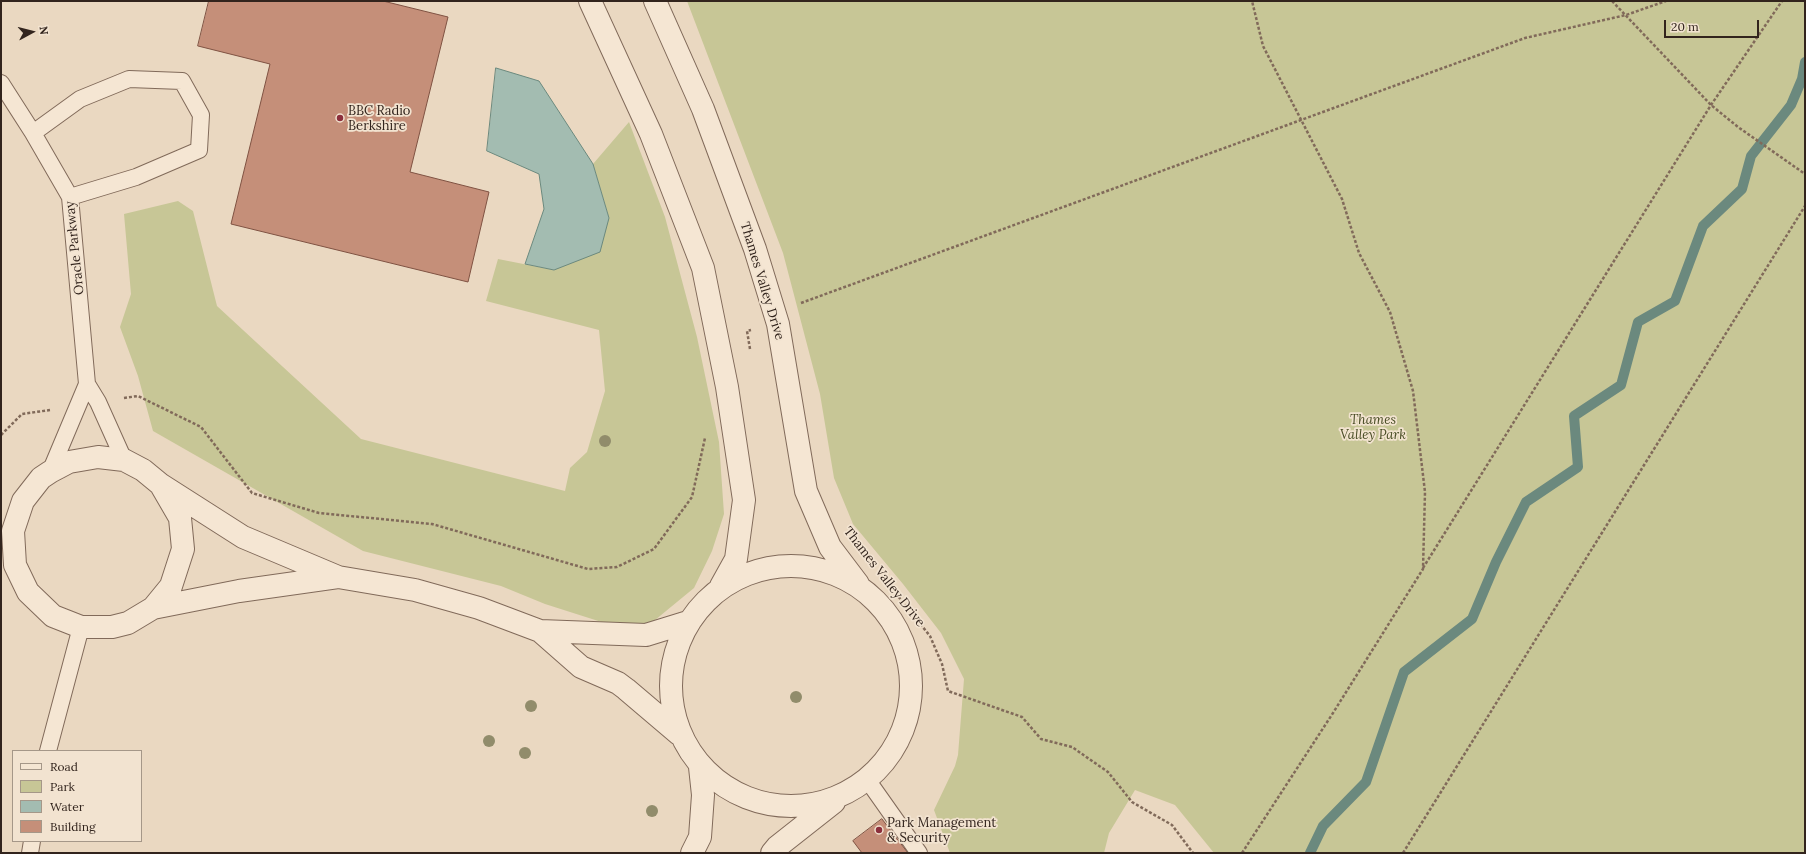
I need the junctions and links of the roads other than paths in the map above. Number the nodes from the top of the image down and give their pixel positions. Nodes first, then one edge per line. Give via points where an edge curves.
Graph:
1 (590, 1) edge
2 (655, 1) edge
3 (1, 83) edge
4 (33, 133) junction
5 (70, 197) junction
6 (87, 384) junction
7 (124, 460) junction
8 (50, 472) junction
9 (160, 484) junction
10 (7, 529) edge
11 (338, 577) junction
12 (859, 585) junction
13 (721, 586) junction
14 (153, 608) junction
15 (688, 622) junction
16 (81, 626) junction
17 (540, 632) junction
18 (679, 734) junction
19 (48, 750) edge
20 (700, 767) junction
21 (866, 778) junction
22 (840, 798) junction
23 (32, 842) edge
24 (30, 853) edge
25 (692, 853) edge
26 (772, 853) edge
27 (919, 853) edge

1 - 13 street via 651,134 703,268 727,387 744,500 736,559
2 - 12 street, Thames Valley Drive via 703,109 757,256 778,324 806,491 830,547
3 - 4 lane, Oracle Parkway
4 - 5 lane, Oracle Parkway
4 - 5 lane via 80,99 129,80 182,81 201,115 199,150 136,177
5 - 6 lane, Oracle Parkway
6 - 7 lane, Oracle Parkway via 98,402
6 - 8 lane, Oracle Parkway
7 - 8 street via 98,457 68,462
7 - 9 street via 143,470
8 - 10 street via 41,478
9 - 11 street via 243,537
9 - 14 street via 180,518 183,549 171,586
10 - 16 street via 15,565 28,592 53,616
11 - 14 street via 239,591
11 - 17 street via 415,590 479,608
12 - 13 street via 815,567 756,570
12 - 21 street, Thames Valley Drive via 894,621 908,653 912,699 901,738 883,766
13 - 15 street
14 - 16 street via 128,623 112,627
15 - 17 street via 646,635
15 - 18 street via 671,665 669,693
16 - 19 lane
17 - 18 street via 581,667 618,682
18 - 20 street
20 - 22 street via 731,792 768,806 799,808
20 - 25 street via 703,795 700,837
21 - 22 street, Thames Valley Drive
21 - 27 lane
22 - 26 street
23 - 24 lane

